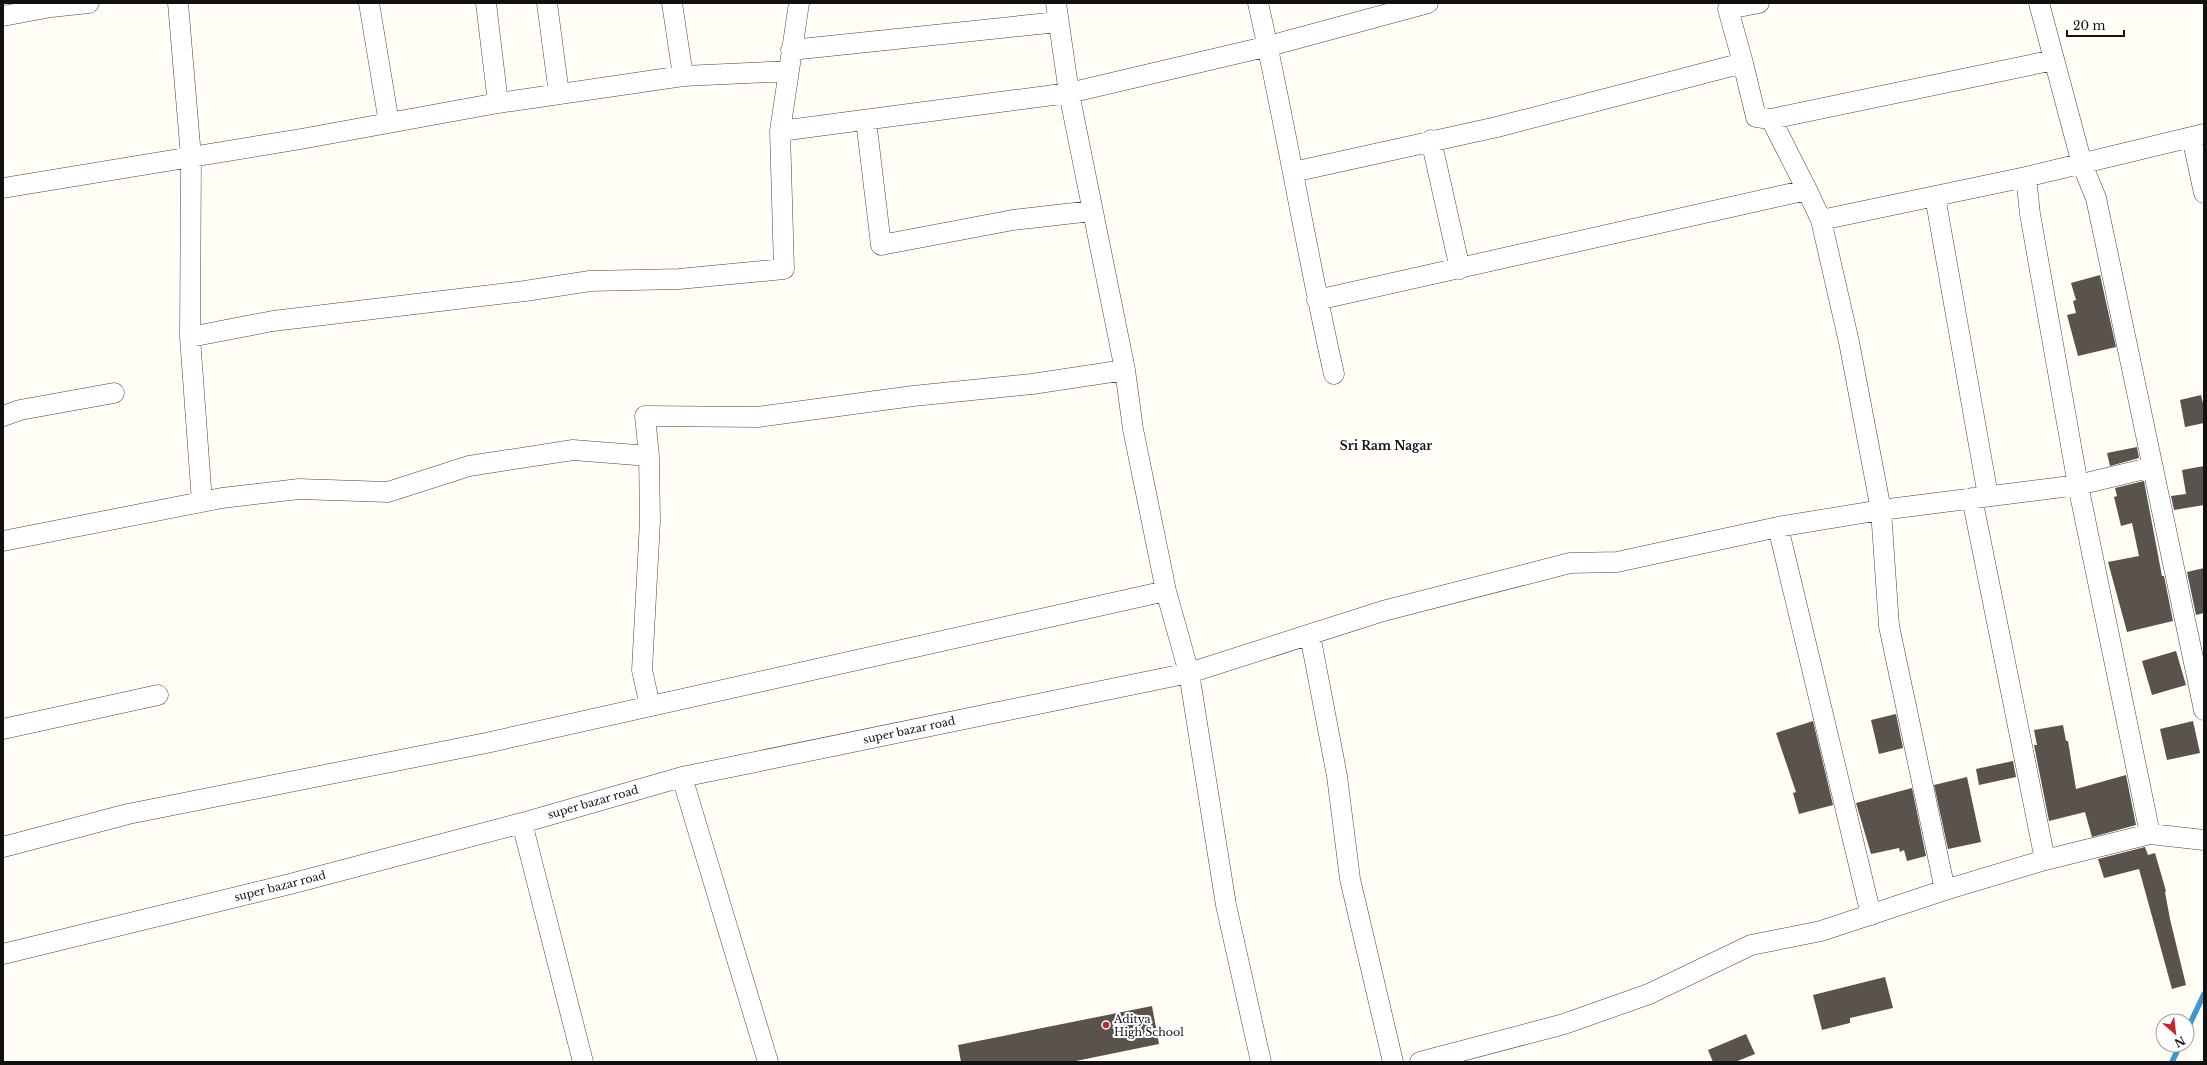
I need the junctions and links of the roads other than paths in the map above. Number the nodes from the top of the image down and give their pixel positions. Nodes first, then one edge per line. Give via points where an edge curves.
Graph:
1 (90, 3) edge
2 (178, 3) edge
3 (369, 3) edge
4 (486, 3) edge
5 (547, 3) edge
6 (672, 3) edge
7 (799, 3) edge
8 (1258, 3) edge
9 (1428, 3) edge
10 (2039, 3) edge
11 (1749, 4) edge
12 (51, 5) edge
13 (1057, 12) edge
14 (3, 16) edge
15 (1269, 46) junction
16 (790, 50) junction
17 (2054, 60) junction
18 (1743, 63) junction
19 (788, 71) junction
20 (683, 76) junction
21 (1069, 93) junction
22 (559, 94) junction
23 (498, 103) junction
24 (866, 120) junction
25 (1771, 120) junction
26 (389, 124) junction
27 (780, 131) junction
28 (2198, 136) edge
29 (1431, 140) junction
30 (191, 157) junction
31 (2082, 164) junction
32 (1293, 172) junction
33 (2026, 177) junction
34 (3, 188) edge
35 (1807, 190) junction
36 (2204, 193) edge
37 (1935, 196) junction
38 (1092, 212) junction
39 (1821, 220) junction
40 (1460, 269) junction
41 (1317, 300) junction
42 (190, 337) junction
43 (1125, 370) junction
44 (1334, 374) dead end
45 (114, 393) dead end
46 (3, 416) edge
47 (649, 456) junction
48 (2153, 467) junction
49 (2078, 485) junction
50 (1980, 497) junction
51 (202, 502) junction
52 (1881, 510) junction
53 (1778, 527) junction
54 (3, 541) edge
55 (1166, 591) junction
56 (1310, 636) junction
57 (1189, 673) junction
58 (158, 695) dead end
59 (650, 706) junction
60 (2204, 710) edge
61 (3, 729) edge
62 (682, 777) junction
63 (522, 823) junction
64 (2150, 834) junction
65 (2204, 840) edge
66 (3, 848) edge
67 (2045, 860) junction
68 (1945, 890) junction
69 (1871, 915) junction
70 (3, 954) edge
71 (583, 1062) edge
72 (768, 1062) edge
73 (1261, 1062) edge
74 (1393, 1062) edge
75 (1420, 1062) edge

1 - 12 street
2 - 30 street
3 - 26 street
4 - 23 street
5 - 22 street
6 - 20 street
7 - 16 street
8 - 15 street
9 - 15 street
10 - 17 street
11 - 18 street via 1728,9
12 - 14 street
13 - 16 street
13 - 21 street
15 - 21 street
15 - 32 street
16 - 19 street
17 - 25 street
17 - 31 street
18 - 25 street via 1756,117
18 - 29 street via 1497,126
19 - 20 street
19 - 27 street
20 - 22 street
21 - 24 street
21 - 38 street
22 - 23 street
23 - 26 street
24 - 27 street
24 - 38 street via 881,245 1013,220
25 - 35 street
26 - 30 street
27 - 42 street via 784,269 679,279 590,281 273,321
28 - 31 street
28 - 36 street
29 - 32 street
29 - 40 street
30 - 34 street
30 - 42 street
31 - 33 street
31 - 48 street via 2096,198
32 - 41 street
33 - 37 street
33 - 49 street via 2030,214
35 - 39 street
35 - 40 street
37 - 39 street
37 - 50 street
38 - 43 street
39 - 52 street via 1849,342
40 - 41 street
41 - 44 street
42 - 51 street
43 - 47 street via 1032,384 913,396 758,417 645,416
43 - 55 street
45 - 46 street via 20,410
47 - 51 street via 573,450 468,466 388,492 299,489
47 - 59 street via 650,521 642,670
48 - 49 street, super bazar road
48 - 60 street
49 - 50 street, super bazar road
49 - 64 street
50 - 52 street, super bazar road
50 - 67 street
51 - 54 street
52 - 53 street, super bazar road
52 - 68 street via 1889,626
53 - 56 street, super bazar road via 1617,562 1570,564 1384,611
53 - 69 street
55 - 57 street
55 - 59 street
56 - 57 street, super bazar road
56 - 74 street via 1337,776 1350,879
57 - 62 street, super bazar road
57 - 73 street via 1226,905
58 - 61 street
59 - 66 street via 486,743 128,814
62 - 63 street, super bazar road
62 - 72 street
63 - 70 street, super bazar road via 282,886
63 - 71 street
64 - 65 street
64 - 67 street
67 - 68 street
68 - 69 street
69 - 75 street via 1821,931 1751,945 1648,994 1564,1024

